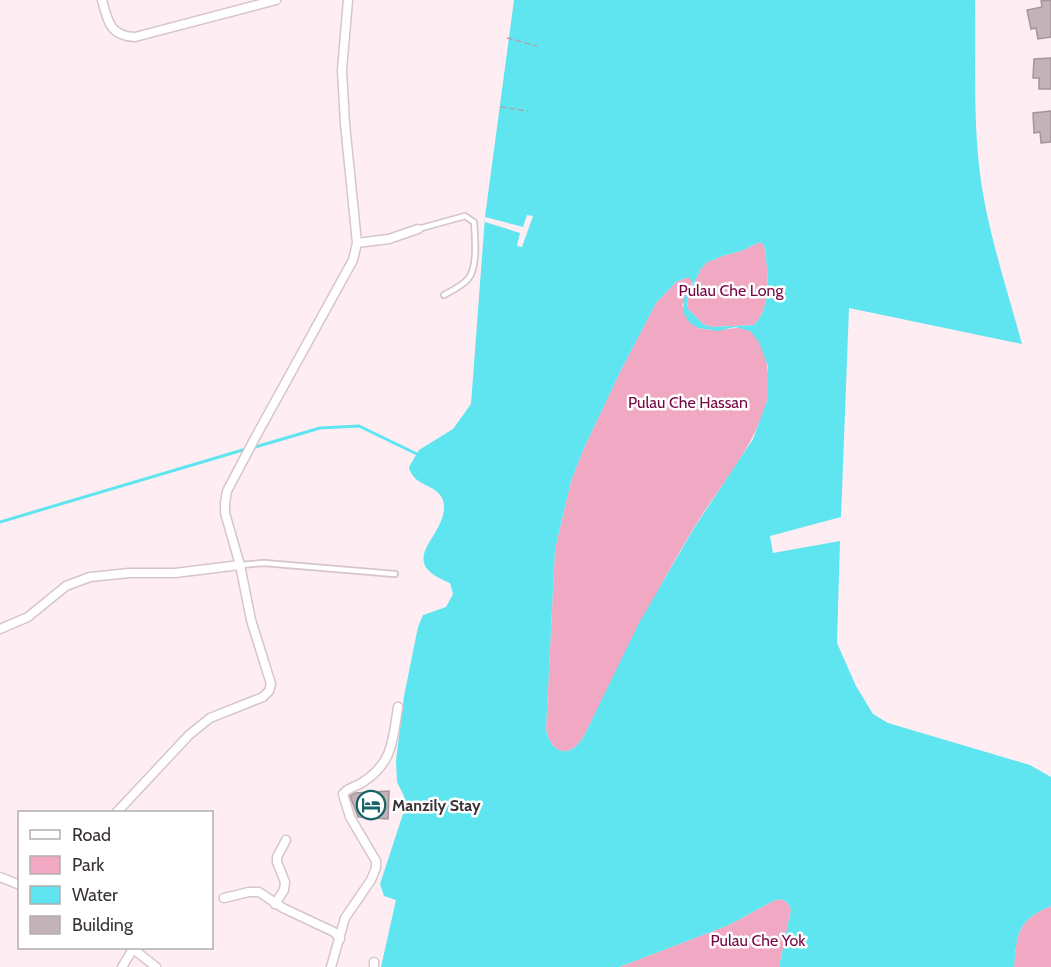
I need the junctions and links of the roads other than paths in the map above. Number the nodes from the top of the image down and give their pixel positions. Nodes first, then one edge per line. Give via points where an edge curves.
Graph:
1 (102, 0) edge
2 (276, 0) edge
3 (348, 0) edge
4 (418, 229) joint
5 (357, 243) junction
6 (444, 296) dead end
7 (240, 565) junction
8 (395, 574) dead end
9 (0, 629) edge
10 (398, 707) dead end
11 (124, 811) edge
12 (286, 840) dead end
13 (0, 877) edge
14 (18, 884) edge
15 (224, 898) dead end
16 (275, 904) junction
17 (340, 939) junction
18 (131, 949) edge
19 (133, 949) edge
20 (122, 967) edge
21 (156, 967) edge
22 (331, 967) edge

1 - 2 street via 112,30 122,37 135,37
3 - 5 street via 342,70
4 - 5 street via 389,239
4 - 6 lane via 465,216 474,222 476,241 471,276
5 - 7 street via 353,260 227,491 225,513
7 - 8 lane via 264,563
7 - 9 street via 90,577 66,586 28,617
7 - 11 street via 271,684 269,691 210,718 189,735
10 - 17 street via 389,757 363,782 343,794 376,868 345,918
12 - 16 street via 277,857 284,890
13 - 14 street
15 - 16 street via 254,891
16 - 17 street via 334,932
17 - 22 street
18 - 20 street
19 - 21 street

